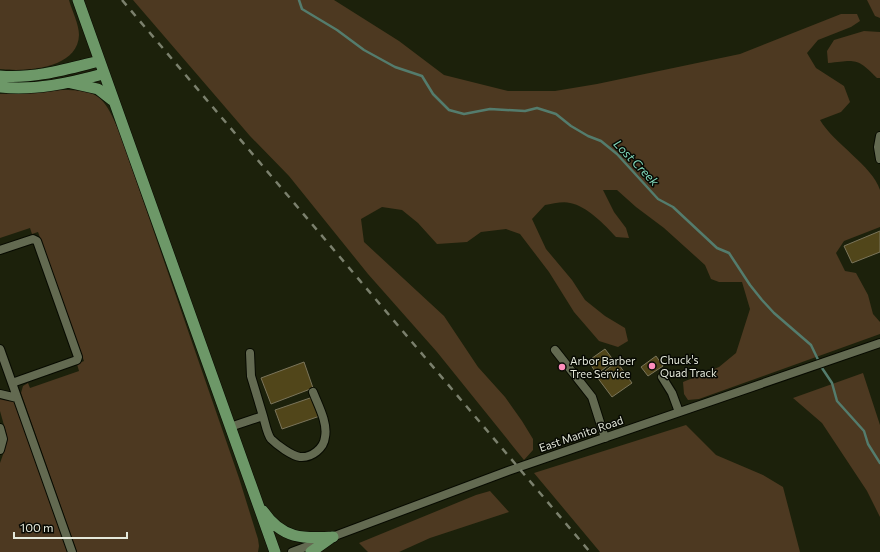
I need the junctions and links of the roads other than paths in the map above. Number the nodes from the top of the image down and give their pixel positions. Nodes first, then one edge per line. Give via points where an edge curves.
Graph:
1 (78, 0) edge
2 (99, 61) junction
3 (103, 74) junction
4 (0, 76) edge
5 (71, 83) junction
6 (0, 88) edge
7 (113, 101) junction
8 (880, 136) edge
9 (880, 159) edge
10 (0, 250) edge
11 (880, 343) edge
12 (0, 349) edge
13 (555, 350) dead end
14 (250, 353) dead end
15 (662, 377) dead end
16 (12, 383) junction
17 (313, 392) dead end
18 (0, 394) edge
19 (17, 398) junction
20 (679, 412) junction
21 (263, 416) junction
22 (230, 427) junction
23 (0, 428) edge
24 (605, 438) junction
25 (0, 450) edge
26 (256, 500) junction
27 (333, 536) junction
28 (72, 552) edge
29 (275, 552) edge
30 (292, 552) edge
31 (311, 552) edge

1 - 2 main road
2 - 3 main road
2 - 4 main road via 48,73
3 - 5 main road
3 - 7 main road
5 - 6 main road
5 - 7 main road via 98,89
7 - 22 main road
8 - 9 street
10 - 16 street via 33,239 37,241 78,357 77,360
11 - 20 street, East Manito Road
12 - 16 street
13 - 24 street via 592,397
14 - 21 street via 251,376
15 - 20 street via 672,393
16 - 19 street
17 - 21 street via 324,422 325,437 320,449 309,456 299,457 270,438
18 - 19 street
19 - 28 street
20 - 24 street, East Manito Road
21 - 22 street
22 - 26 main road
23 - 25 street via 3,439
24 - 27 street, East Manito Road
26 - 27 main road via 269,520 286,533 301,538
26 - 29 main road
27 - 30 street, East Manito Road
27 - 31 main road

